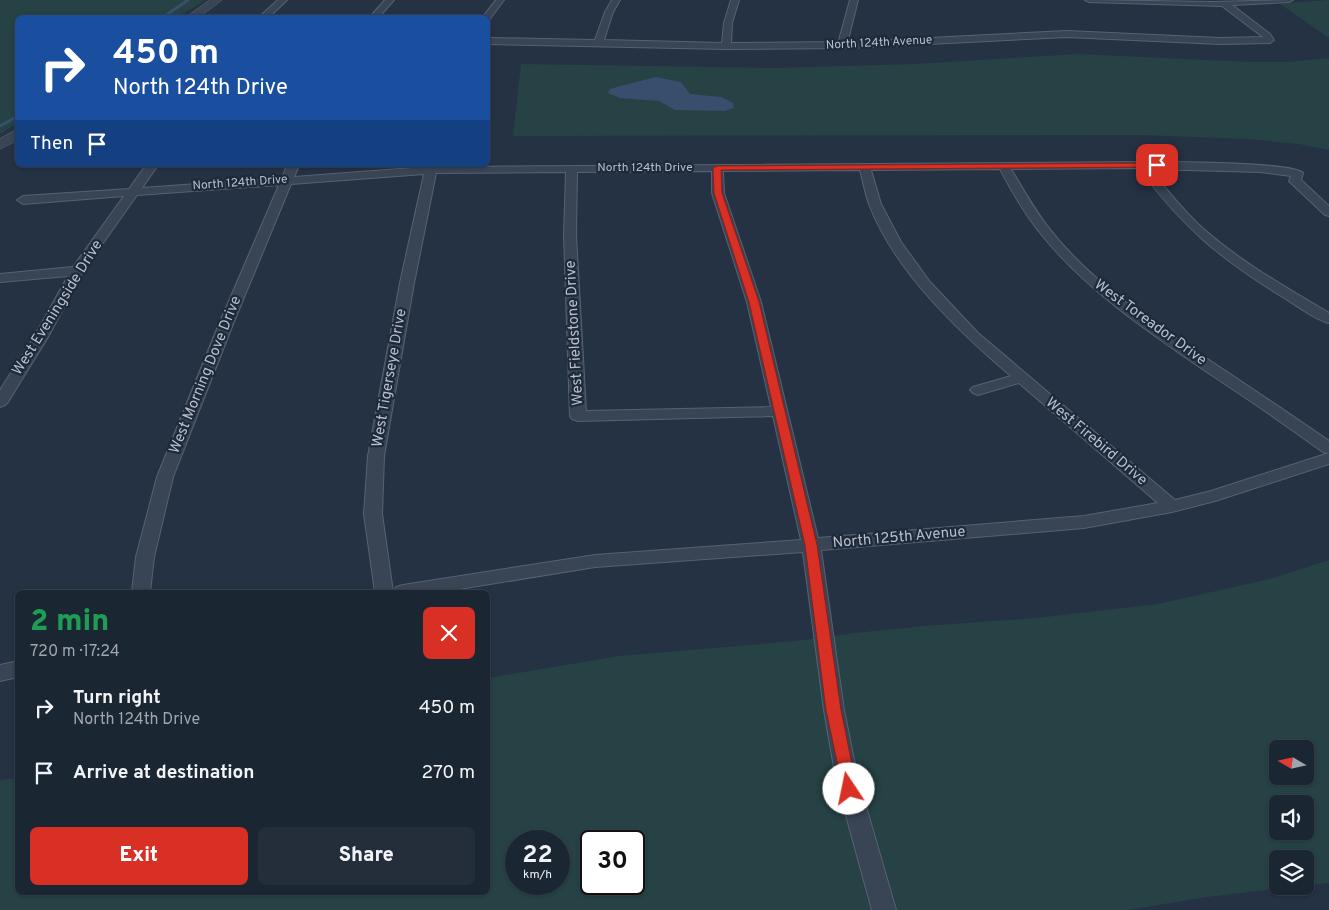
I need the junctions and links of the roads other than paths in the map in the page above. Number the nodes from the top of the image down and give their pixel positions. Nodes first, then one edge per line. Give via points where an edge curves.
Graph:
1 (217, 0) edge
2 (283, 0) edge
3 (390, 0) edge
4 (500, 0) edge
5 (616, 0) edge
6 (735, 0) edge
7 (854, 0) edge
8 (1089, 0) edge
9 (1098, 0) edge
10 (1289, 0) edge
11 (1222, 2) edge
12 (194, 15) edge
13 (266, 15) edge
14 (376, 15) edge
15 (488, 15) edge
16 (964, 27) dead end
17 (976, 38) junction
18 (490, 41) edge
19 (598, 44) junction
20 (848, 45) junction
21 (726, 46) junction
22 (15, 135) edge
23 (0, 145) edge
24 (1142, 165) junction
25 (1004, 166) junction
26 (151, 167) edge
27 (292, 167) edge
28 (431, 167) edge
29 (865, 167) junction
30 (572, 168) junction
31 (717, 168) junction
32 (1297, 173) joint
33 (287, 180) junction
34 (134, 191) junction
35 (23, 200) dead end
36 (1329, 212) edge
37 (77, 271) junction
38 (0, 278) edge
39 (1329, 319) edge
40 (1020, 378) junction
41 (978, 390) dead end
42 (0, 402) edge
43 (780, 410) junction
44 (1329, 448) edge
45 (1329, 458) edge
46 (1172, 506) junction
47 (811, 545) junction
48 (141, 590) edge
49 (384, 590) edge
50 (415, 590) edge
51 (15, 670) edge
52 (0, 673) edge
53 (884, 910) edge

1 - 12 street
2 - 13 street
3 - 14 street
4 - 15 street
5 - 19 street
6 - 21 street
7 - 20 street via 843,40
8 - 9 street
9 - 11 street
10 - 11 street
11 - 17 street, North 124th Avenue via 1270,40 1067,34
16 - 17 street
17 - 20 street, North 124th Avenue
18 - 19 street, North 124th Avenue
19 - 21 street, North 124th Avenue
20 - 21 street, North 124th Avenue
22 - 23 street
24 - 25 street, North 124th Drive
24 - 32 street, North 124th Drive
24 - 39 street via 1172,204 1202,234 1230,256
25 - 29 street, North 124th Drive
25 - 44 street, West Toreador Drive via 1022,202 1053,244 1100,289
26 - 34 street, West Eveningside Drive
27 - 33 street, West Morning Dove Drive
28 - 30 street, North 124th Drive
28 - 33 street, North 124th Drive
28 - 49 street, West Tigerseye Drive via 376,456 373,514
29 - 31 street, North 124th Drive
29 - 40 street, West Firebird Drive via 875,204 895,242 925,285 973,336
30 - 31 street, North 124th Drive
30 - 43 street, West Fieldstone Drive via 570,235 578,416
31 - 43 street via 718,193 754,302
32 - 36 street via 1295,181
33 - 34 street, North 124th Drive
33 - 48 street, West Morning Dove Drive via 165,477 145,557
34 - 35 street, North 124th Drive
34 - 37 street, West Eveningside Drive
37 - 38 street
37 - 42 street, West Eveningside Drive
40 - 41 street
40 - 46 street, West Firebird Drive
43 - 47 street
45 - 46 street, North 125th Avenue
46 - 47 street, North 125th Avenue via 1084,522
47 - 50 street, North 125th Avenue via 595,561
47 - 53 street via 847,779
51 - 52 street

